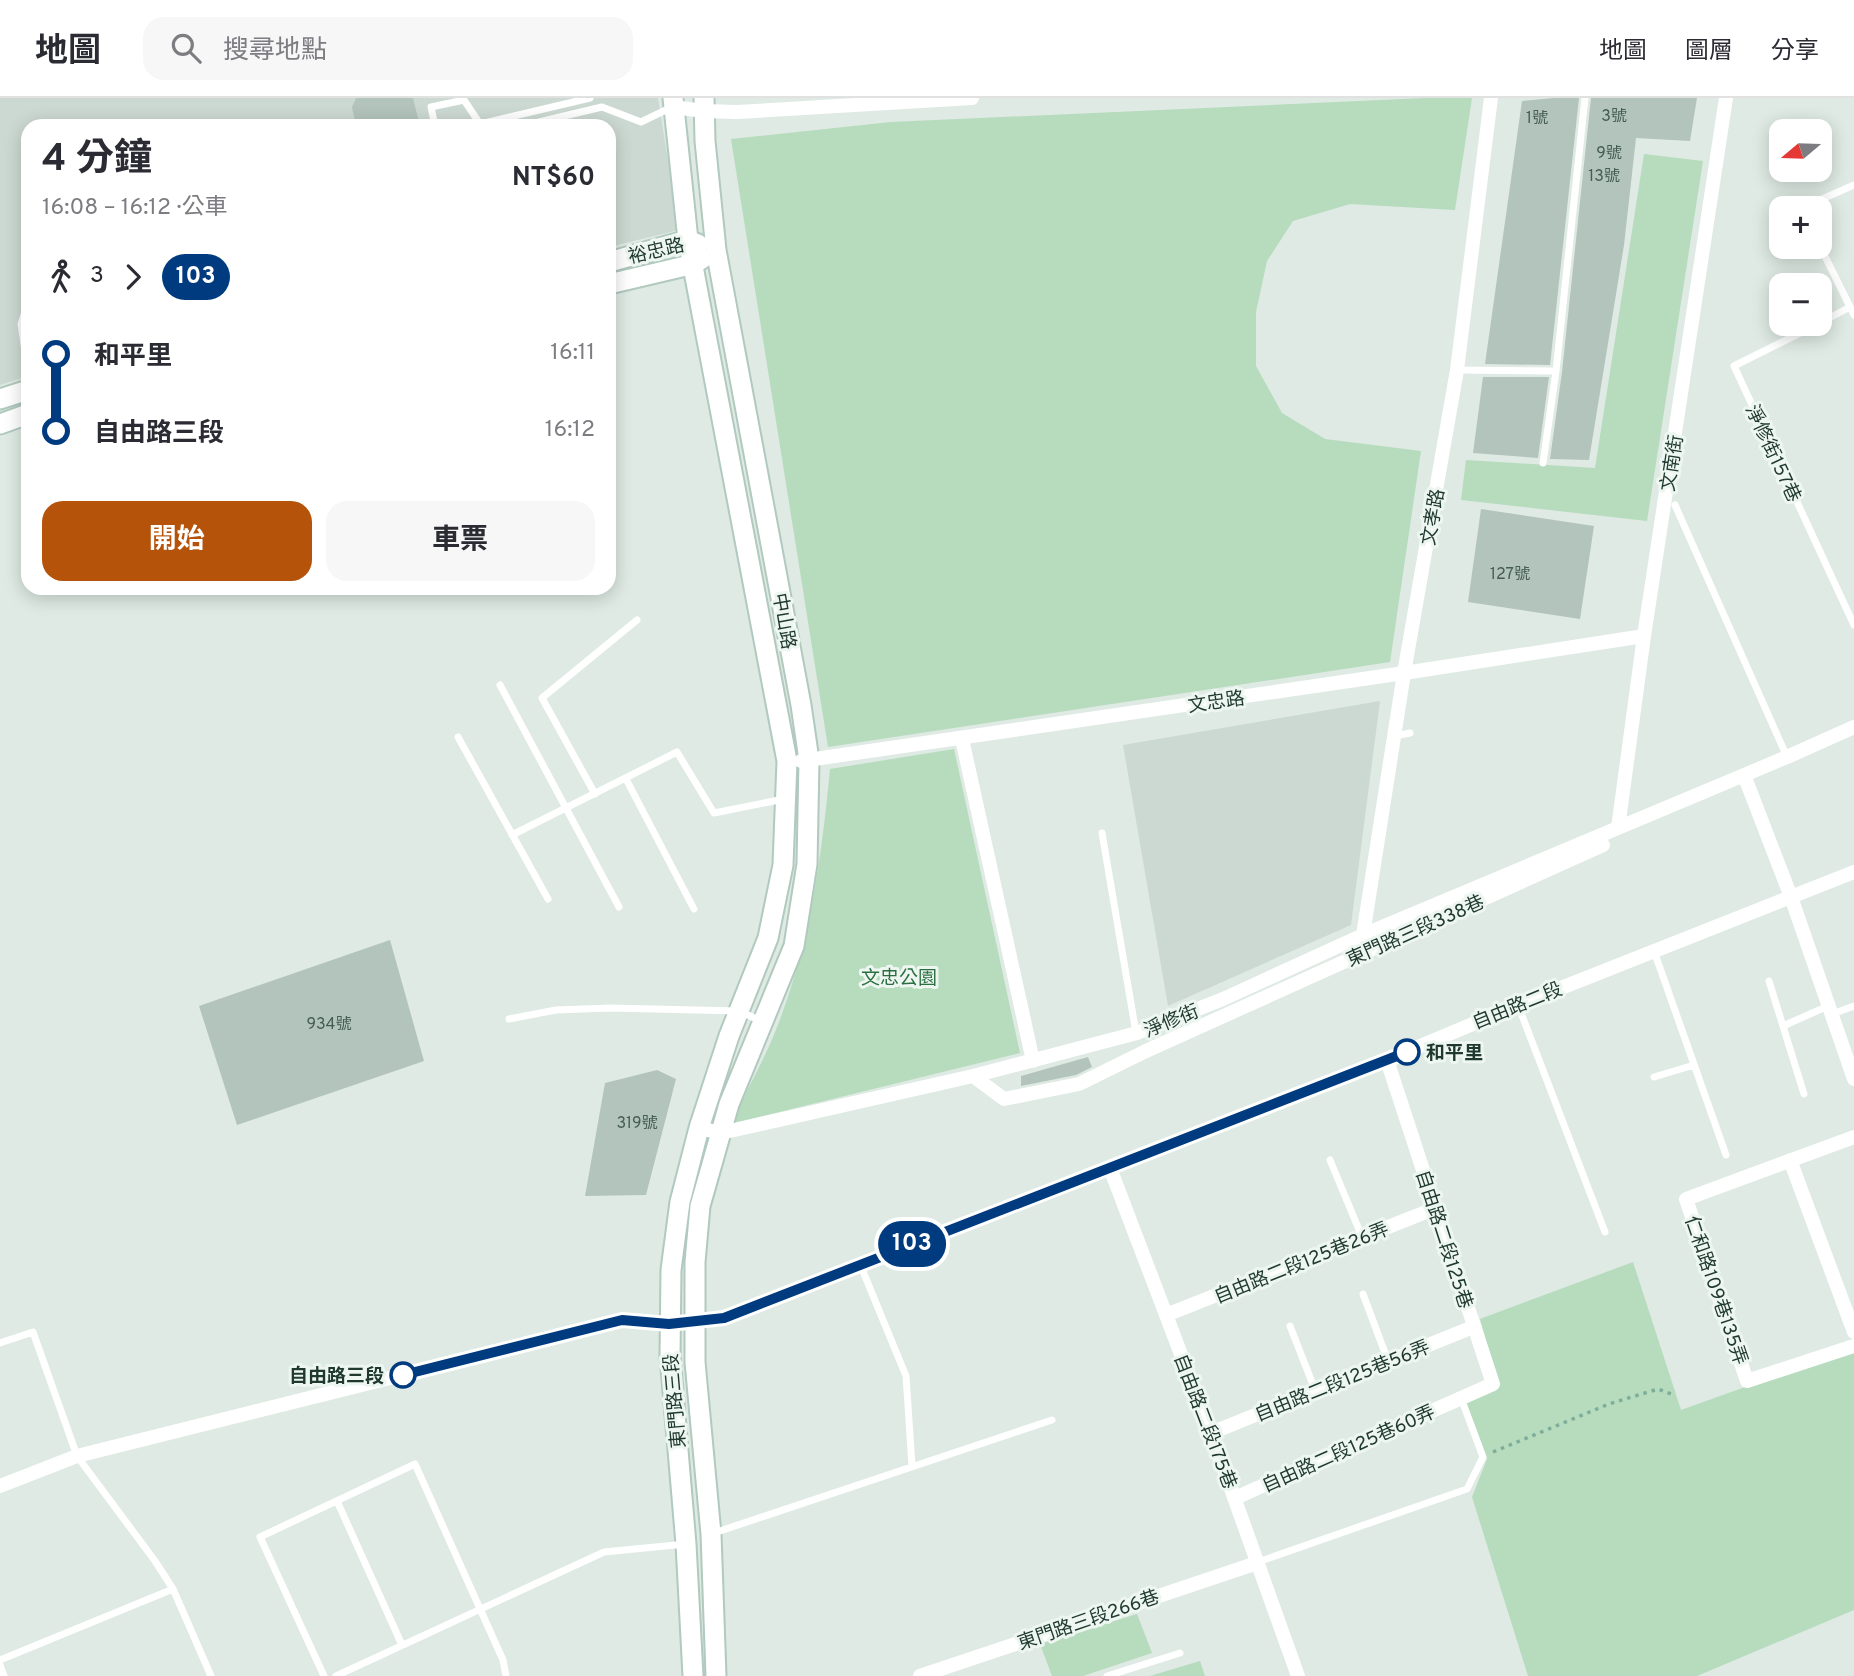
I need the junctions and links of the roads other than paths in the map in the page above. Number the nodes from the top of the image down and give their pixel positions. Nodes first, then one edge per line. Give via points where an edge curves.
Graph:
1 (590, 98) edge
2 (972, 98) edge
3 (1492, 98) edge
4 (1585, 98) edge
5 (1726, 98) edge
6 (893, 100) edge
7 (671, 101) edge
8 (704, 105) edge
9 (434, 119) edge
10 (477, 119) edge
11 (501, 119) edge
12 (552, 119) edge
13 (1854, 185) edge
14 (1829, 196) edge
15 (688, 240) junction
16 (716, 250) junction
17 (1826, 259) edge
18 (616, 260) edge
19 (694, 264) junction
20 (616, 282) edge
21 (1852, 311) edge
22 (1832, 318) edge
23 (1793, 336) edge
24 (1457, 370) junction
25 (1556, 371) junction
26 (21, 392) edge
27 (0, 399) edge
28 (21, 416) edge
29 (0, 424) edge
30 (1543, 463) dead end
31 (1675, 505) dead end
32 (637, 620) dead end
33 (1854, 625) edge
34 (1644, 635) junction
35 (1404, 673) junction
36 (500, 685) dead end
37 (1854, 727) edge
38 (1410, 733) dead end
39 (1394, 736) junction
40 (458, 737) dead end
41 (962, 738) junction
42 (1787, 757) junction
43 (809, 760) junction
44 (787, 761) junction
45 (1744, 775) junction
46 (626, 779) junction
47 (595, 794) junction
48 (785, 798) junction
49 (565, 809) junction
50 (1618, 828) junction
51 (1102, 833) dead end
52 (512, 835) junction
53 (1854, 872) edge
54 (1791, 897) junction
55 (548, 900) dead end
56 (620, 907) dead end
57 (694, 909) dead end
58 (1363, 935) junction
59 (1654, 950) junction
60 (1769, 981) dead end
61 (1518, 1005) junction
62 (1854, 1006) edge
63 (1830, 1010) junction
64 (739, 1011) junction
65 (509, 1019) dead end
66 (764, 1022) junction
67 (1783, 1026) junction
68 (1137, 1033) junction
69 (1387, 1060) junction
70 (1033, 1061) junction
71 (1694, 1065) junction
72 (973, 1076) junction
73 (1654, 1077) dead end
74 (1854, 1079) edge
75 (1804, 1094) dead end
76 (699, 1128) junction
77 (721, 1133) junction
78 (1854, 1137) edge
79 (1726, 1155) dead end
80 (1330, 1160) dead end
81 (1790, 1160) junction
82 (1110, 1168) junction
83 (1436, 1208) junction
84 (1605, 1232) dead end
85 (1363, 1238) junction
86 (860, 1264) junction
87 (1363, 1294) dead end
88 (1166, 1315) junction
89 (694, 1322) junction
90 (669, 1324) junction
91 (1290, 1326) dead end
92 (1474, 1327) junction
93 (1854, 1332) edge
94 (0, 1343) edge
95 (1854, 1346) edge
96 (1388, 1361) junction
97 (1315, 1390) junction
98 (1461, 1398) junction
99 (1052, 1420) dead end
100 (1211, 1433) junction
101 (77, 1456) junction
102 (912, 1466) junction
103 (0, 1486) edge
104 (1235, 1499) junction
105 (337, 1501) junction
106 (710, 1534) junction
107 (686, 1544) junction
108 (1257, 1563) junction
109 (173, 1589) junction
110 (480, 1609) junction
111 (402, 1645) junction
112 (1180, 1653) dead end
113 (0, 1663) edge
114 (693, 1671) edge
115 (717, 1675) edge
116 (4, 1676) edge
117 (211, 1676) edge
118 (324, 1676) edge
119 (336, 1676) edge
120 (506, 1676) edge
121 (920, 1676) edge
122 (1107, 1676) edge
123 (1298, 1676) edge

1 - 11 lane
2 - 6 street
3 - 24 street, 文孝路
4 - 25 lane
5 - 34 street, 文南街
6 - 8 street via 737,112
7 - 8 street
7 - 12 lane via 641,122 603,107
7 - 15 main road, 中山路
8 - 16 main road, 中山路
9 - 10 lane via 431,107 464,100
13 - 14 lane
15 - 16 main road, 裕忠路
15 - 18 main road, 裕忠路
15 - 19 main road, 中山路
16 - 19 main road, 裕忠路
16 - 43 main road, 中山路
17 - 21 lane
19 - 20 main road, 裕忠路
19 - 44 main road, 中山路
21 - 22 lane, 淨修街157巷
23 - 33 lane, 淨修街157巷 via 1734,366
24 - 25 lane
24 - 35 street, 文孝路
25 - 30 lane
26 - 27 main road
28 - 29 main road
31 - 42 lane
32 - 47 lane via 542,698
34 - 35 street, 文忠路
34 - 50 street, 文南街
35 - 39 street, 文孝路
35 - 41 street, 文忠路
36 - 49 lane
37 - 42 street, 東門路三段338巷
38 - 39 lane
39 - 58 street, 文孝路
40 - 52 lane
41 - 43 street, 文忠路
41 - 70 street
42 - 45 street, 東門路三段338巷
43 - 44 street, 文忠路
43 - 66 main road, 中山路 via 807,864 794,946
44 - 48 main road, 中山路
45 - 50 street, 東門路三段338巷
45 - 54 street
46 - 47 lane
46 - 48 lane via 677,752 713,813
46 - 57 lane
47 - 49 lane
48 - 64 main road, 中山路 via 783,865 768,938
49 - 52 lane
49 - 56 lane
50 - 58 street, 淨修街
50 - 72 street, 東門路三段338巷 via 1604,844 1079,1084 1004,1099
51 - 68 lane
52 - 55 lane
53 - 54 street, 自由路二段
54 - 59 street, 自由路二段
54 - 63 street
58 - 68 street, 淨修街
59 - 61 street, 自由路二段
59 - 71 lane
60 - 67 lane
61 - 69 street, 自由路二段
61 - 84 lane
62 - 63 lane
63 - 67 lane
63 - 74 street
64 - 65 lane via 610,1007
64 - 66 lane
64 - 76 main road, 中山路
66 - 77 main road, 中山路
67 - 75 lane
68 - 70 street, 淨修街
69 - 82 street, 自由路二段
69 - 83 street, 自由路二段125巷
70 - 72 street, 淨修街
71 - 73 lane
71 - 79 lane
72 - 77 street, 淨修街
76 - 77 street, 淨修街
76 - 90 main road, 東門路三段 via 680,1202
77 - 89 main road, 東門路三段 via 700,1206
78 - 81 street, 仁和路109巷135弄
80 - 85 lane
81 - 93 street
81 - 95 street, 仁和路109巷135弄 via 1686,1199 1747,1381
82 - 86 street, 自由路二段
82 - 88 street, 自由路二段175巷
83 - 85 street, 自由路二段125巷26弄
83 - 92 street, 自由路二段125巷
85 - 88 street, 自由路二段125巷26弄
86 - 89 street, 自由路二段 via 724,1318
86 - 102 lane via 905,1376
87 - 96 lane
88 - 100 street, 自由路二段175巷
89 - 90 street, 自由路二段
89 - 106 main road, 東門路三段
90 - 101 street via 622,1320
90 - 107 main road, 東門路三段
91 - 97 lane
92 - 96 street, 自由路二段125巷56弄
92 - 98 street, 自由路二段125巷 via 1493,1384
94 - 101 lane via 33,1332
96 - 97 street, 自由路二段125巷56弄
97 - 100 street, 自由路二段125巷56弄
98 - 104 street, 自由路二段125巷60弄
98 - 108 lane via 1483,1457 1467,1489
99 - 102 lane
100 - 104 street, 自由路二段175巷
101 - 103 street
101 - 109 lane
102 - 106 lane
104 - 108 street, 自由路二段175巷
105 - 110 lane via 415,1464
105 - 111 lane
105 - 118 lane via 260,1537
106 - 115 main road, 東門路三段
107 - 110 lane via 604,1552
107 - 114 main road, 東門路三段
108 - 121 street, 東門路三段266巷
108 - 123 street, 自由路二段175巷
109 - 113 lane
109 - 117 lane
110 - 111 lane
110 - 120 lane
111 - 119 lane
112 - 122 lane
113 - 116 lane
114 - 115 street

